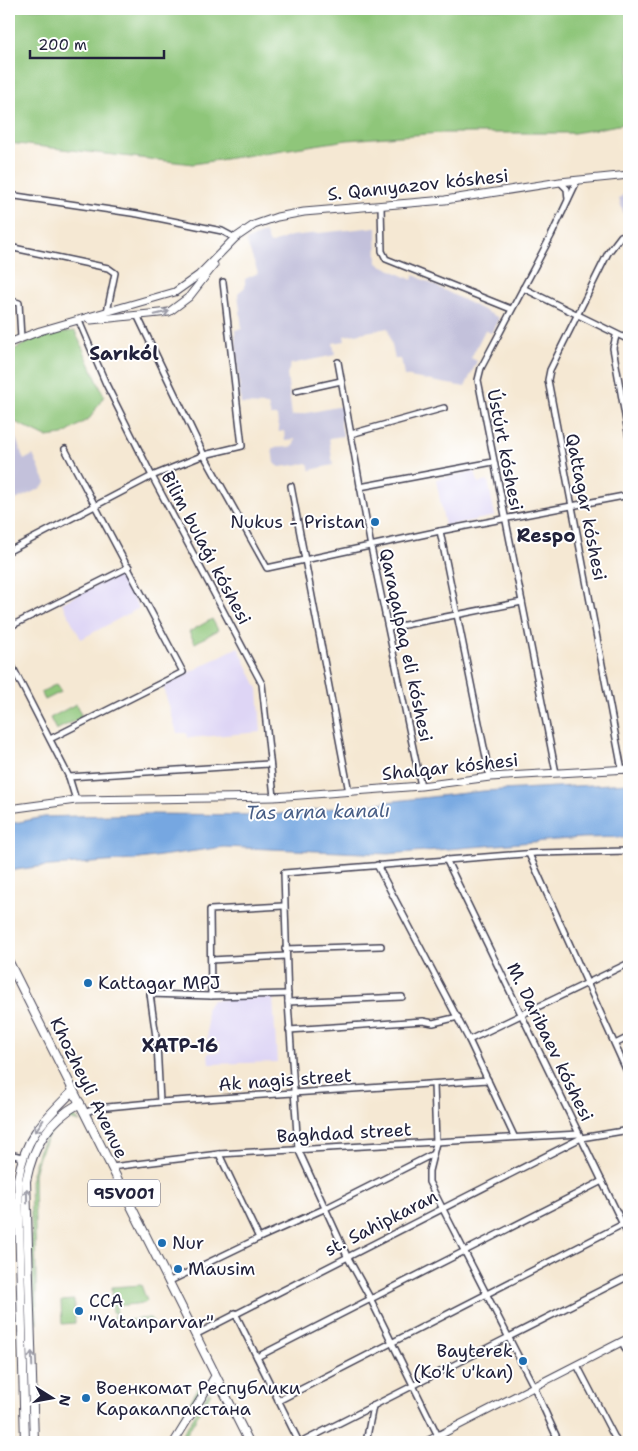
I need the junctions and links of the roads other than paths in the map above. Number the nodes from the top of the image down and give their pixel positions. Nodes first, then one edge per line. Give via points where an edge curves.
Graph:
1 (629, 175) edge
2 (578, 180) junction
3 (560, 182) junction
4 (9, 194) edge
5 (568, 201) junction
6 (381, 206) junction
7 (621, 236) dead end
8 (236, 238) junction
9 (9, 247) edge
10 (222, 254) junction
11 (223, 282) dead end
12 (523, 288) junction
13 (9, 300) edge
14 (511, 309) junction
15 (107, 312) junction
16 (576, 316) junction
17 (138, 317) junction
18 (78, 321) junction
19 (616, 336) junction
20 (21, 338) junction
21 (629, 340) edge
22 (9, 343) edge
23 (338, 362) dead end
24 (341, 380) junction
25 (296, 391) dead end
26 (444, 408) dead end
27 (351, 434) junction
28 (629, 438) edge
29 (65, 449) dead end
30 (204, 455) junction
31 (493, 462) junction
32 (152, 476) junction
33 (291, 486) dead end
34 (360, 487) junction
35 (629, 495) edge
36 (97, 506) junction
37 (572, 507) junction
38 (504, 519) junction
39 (440, 531) junction
40 (371, 547) junction
41 (9, 551) edge
42 (306, 560) junction
43 (129, 566) junction
44 (522, 602) junction
45 (456, 614) junction
46 (9, 627) edge
47 (389, 628) junction
48 (9, 660) edge
49 (50, 739) junction
50 (269, 764) junction
51 (626, 769) edge
52 (556, 773) junction
53 (69, 777) junction
54 (490, 777) junction
55 (421, 786) junction
56 (349, 792) junction
57 (274, 797) junction
58 (76, 800) junction
59 (9, 809) edge
60 (629, 851) edge
61 (529, 854) junction
62 (446, 859) junction
63 (377, 865) junction
64 (283, 906) junction
65 (381, 946) dead end
66 (286, 949) junction
67 (286, 956) junction
68 (211, 960) junction
69 (9, 962) edge
70 (629, 963) edge
71 (588, 982) junction
72 (288, 994) junction
73 (211, 996) junction
74 (402, 997) dead end
75 (288, 1002) junction
76 (520, 1014) junction
77 (458, 1018) junction
78 (290, 1030) junction
79 (629, 1037) edge
80 (469, 1040) junction
81 (615, 1044) junction
82 (629, 1076) edge
83 (488, 1080) junction
84 (434, 1084) junction
85 (74, 1091) junction
86 (294, 1094) junction
87 (63, 1101) junction
88 (160, 1102) junction
89 (80, 1104) junction
90 (70, 1109) junction
91 (84, 1113) junction
92 (629, 1130) edge
93 (514, 1136) junction
94 (580, 1136) junction
95 (436, 1142) junction
96 (298, 1149) junction
97 (9, 1154) edge
98 (219, 1154) junction
99 (433, 1154) junction
100 (22, 1157) junction
101 (111, 1167) junction
102 (602, 1181) junction
103 (441, 1209) junction
104 (324, 1210) junction
105 (629, 1221) edge
106 (623, 1225) junction
107 (629, 1237) edge
108 (260, 1238) junction
109 (463, 1251) junction
110 (346, 1256) junction
111 (629, 1276) edge
112 (168, 1282) junction
113 (486, 1295) junction
114 (370, 1298) junction
115 (235, 1313) junction
116 (27, 1329) junction
117 (195, 1335) junction
118 (507, 1338) junction
119 (629, 1338) edge
120 (392, 1342) junction
121 (622, 1342) junction
122 (629, 1356) edge
123 (257, 1357) junction
124 (577, 1365) junction
125 (215, 1376) junction
126 (413, 1385) junction
127 (534, 1387) junction
128 (278, 1400) junction
129 (373, 1406) junction
130 (440, 1439) edge
131 (558, 1440) edge
132 (25, 1442) edge
133 (34, 1442) edge
134 (174, 1442) edge
135 (249, 1442) edge
136 (300, 1442) edge
137 (366, 1442) edge
138 (426, 1442) edge
139 (547, 1442) edge
140 (617, 1442) edge

1 - 2 street, S. Qanıyazov kóshesi
2 - 3 street, S. Qanıyazov kóshesi
2 - 5 street, Ústúrt kóshesi
3 - 5 street via 567,189
3 - 6 street, S. Qanıyazov kóshesi via 445,200
4 - 8 street via 138,214 214,229
5 - 12 street, Ústúrt kóshesi
6 - 8 street, S. Qanıyazov kóshesi via 277,217 254,225
6 - 14 street via 382,250 386,259
7 - 16 street, Qattagar kóshesi via 608,252
8 - 10 street, S. Qanıyazov kóshesi
9 - 15 street via 108,268 115,273
10 - 15 street, S. Qanıyazov kóshesi via 175,292
17 -> 10 street, S. Qanıyazov kóshesi via 169,312 178,307 200,285
11 - 30 street via 242,446
12 - 14 street, Ústúrt kóshesi
12 - 16 street
13 - 20 street via 20,302
14 - 31 street, Ústúrt kóshesi via 478,380
15 - 18 street, S. Qanıyazov kóshesi
16 - 19 street
16 - 37 street, Qattagar kóshesi via 548,380
17 - 18 street, S. Qanıyazov kóshesi
17 - 30 street
18 - 20 street, S. Qanıyazov kóshesi
18 - 32 street, Bilim bulaǵı kóshesi
19 - 21 street
19 - 28 street via 613,348
20 - 22 street, S. Qanıyazov kóshesi
23 - 24 street, Qaraqalpaq eli kóshesi
24 - 25 street
24 - 27 street, Qaraqalpaq eli kóshesi
26 - 27 street
27 - 34 street, Qaraqalpaq eli kóshesi
29 - 36 street
30 - 32 street
30 - 42 street via 266,568
31 - 34 street
31 - 38 street, Ústúrt kóshesi
32 - 36 street
32 - 50 street, Bilim bulaǵı kóshesi via 262,684
33 - 42 street
34 - 40 street, Qaraqalpaq eli kóshesi
35 - 37 street
36 - 41 street
36 - 43 street
37 - 38 street
37 - 51 street, Qattagar kóshesi
38 - 39 street
38 - 44 street, Ústúrt kóshesi
39 - 40 street
39 - 45 street
40 - 42 street
40 - 47 street, Qaraqalpaq eli kóshesi
42 - 56 street
43 - 46 street
43 - 49 street via 182,672
44 - 45 street
44 - 52 street, Ústúrt kóshesi
45 - 47 street
45 - 54 street
47 - 55 street, Qaraqalpaq eli kóshesi
48 - 49 street
49 - 53 street
50 - 53 street
50 - 57 street, Bilim bulaǵı kóshesi
51 - 52 street, Shalqar kóshesi
52 - 54 street, Shalqar kóshesi
53 - 58 street
54 - 55 street, Shalqar kóshesi
55 - 56 street, Shalqar kóshesi
56 - 57 street, Shalqar kóshesi
57 - 58 street, Shalqar kóshesi
58 - 59 street, Shalqar kóshesi
60 - 61 street
61 - 62 street
61 - 71 street
62 - 63 street
62 - 76 street, M. Daribaev kóshesi
63 - 64 street via 284,873
63 - 77 street
64 - 66 street
64 - 68 street via 210,910
65 - 66 street
66 - 67 street
67 - 68 street
67 - 72 street
68 - 73 street
69 - 85 main road, Khozheyli Avenue
70 - 71 street
71 - 76 street
71 - 81 street
72 - 73 street
72 - 75 street
73 - 88 street via 150,994
74 - 75 street
75 - 78 street
76 - 80 street
76 - 94 street, M. Daribaev kóshesi
77 - 78 street via 432,1023
77 - 80 street
78 - 86 street
79 - 81 street
80 - 83 street
81 - 82 street
83 - 84 street, Ak nagis street
83 - 93 street
84 - 86 street, Ak nagis street
84 - 95 street
85 - 87 main road
85 - 89 main road, Khozheyli Avenue
86 - 88 street, Ak nagis street
86 - 96 street
87 - 90 main road via 70,1103
87 -> 100 main road via 40,1123
88 - 91 street, Ak nagis street via 97,1108
89 - 90 main road
89 - 91 main road, Khozheyli Avenue / 95V001
116 -> 90 main road via 26,1180 43,1134
91 - 101 main road, Khozheyli Avenue / 95V001
92 - 94 street
93 - 94 street, Baghdad street
93 - 95 street, Baghdad street
94 - 102 street, M. Daribaev kóshesi
94 - 103 street, st. Sahipkaran
95 - 96 street, Baghdad street
95 - 99 street
96 - 98 street, Baghdad street
96 - 104 street
97 - 100 street
98 - 101 street, Baghdad street
98 - 108 street
99 - 103 street via 429,1182
99 - 104 street
100 - 116 main road via 18,1194
101 - 112 main road, Khozheyli Avenue / 95V001
102 - 106 street, M. Daribaev kóshesi
102 - 109 street
103 - 109 street
103 - 110 street, st. Sahipkaran
104 - 108 street
104 - 110 street
105 - 106 street
106 - 107 street, M. Daribaev kóshesi
106 - 113 street
108 - 112 street
109 - 113 street
109 - 114 street
110 - 114 street
110 - 115 street, st. Sahipkaran
111 - 118 street
112 - 117 main road, Khozheyli Avenue / 95V001
113 - 118 street
113 - 120 street
114 - 120 street
114 - 123 street
115 - 117 street, st. Sahipkaran
115 - 123 street
116 - 132 main road
133 -> 116 main road
117 - 125 main road, Khozheyli Avenue / 95V001
118 - 126 street
118 - 127 street
119 - 121 street
120 - 126 street
120 - 128 street
121 - 122 street
121 - 124 street
123 - 128 street
124 - 127 street
124 - 140 street
125 - 134 street
125 - 135 main road, Khozheyli Avenue / 95V001
126 - 129 street
126 - 130 street
127 - 130 street
127 - 131 street
128 - 136 street
129 - 136 street
129 - 137 street
130 - 138 street
131 - 139 street

